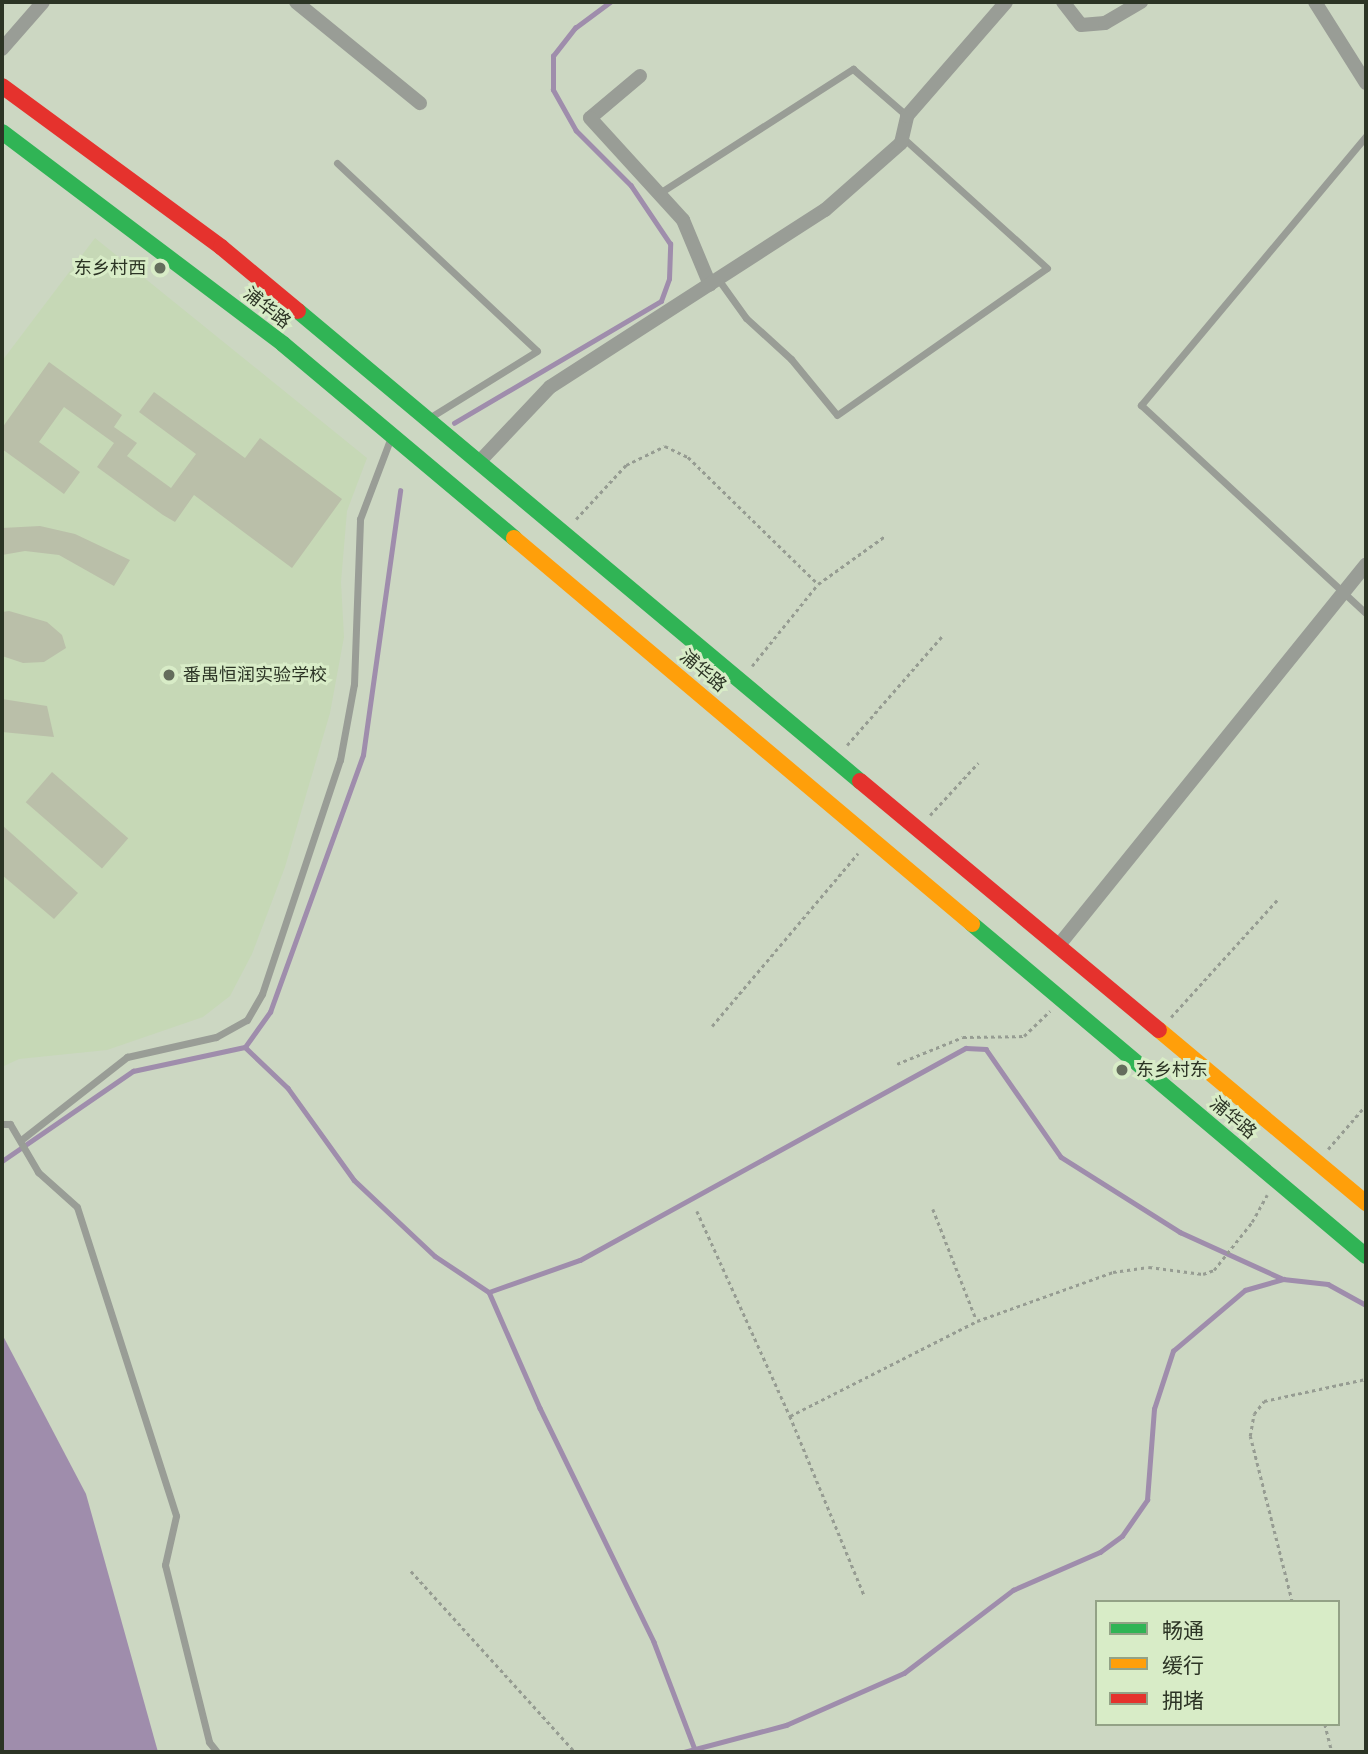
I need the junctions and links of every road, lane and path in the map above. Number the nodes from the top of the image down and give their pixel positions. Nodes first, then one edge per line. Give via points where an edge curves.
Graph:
1 (43, 2) edge
2 (296, 2) edge
3 (1006, 2) edge
4 (1063, 2) edge
5 (1142, 2) edge
6 (1315, 2) edge
7 (2, 49) edge
8 (640, 76) dead end
9 (1366, 83) edge
10 (2, 86) edge
11 (420, 103) dead end
12 (907, 116) junction
13 (2, 132) edge
14 (1366, 135) edge
15 (902, 137) junction
16 (337, 163) dead end
17 (657, 195) junction
18 (714, 282) junction
19 (433, 422) junction
20 (391, 436) junction
21 (480, 461) junction
22 (565, 532) junction
23 (885, 536) dead end
24 (1366, 565) edge
25 (818, 584) junction
26 (1366, 612) edge
27 (942, 636) dead end
28 (741, 680) junction
29 (835, 758) junction
30 (978, 763) dead end
31 (918, 828) junction
32 (872, 838) junction
33 (1278, 899) dead end
34 (1059, 945) junction
35 (1061, 997) junction
36 (712, 1026) dead end
37 (1159, 1030) junction
38 (897, 1064) dead end
39 (1366, 1105) edge
40 (2, 1124) edge
41 (21, 1140) junction
42 (1317, 1162) junction
43 (1276, 1180) junction
44 (1366, 1203) edge
45 (933, 1209) dead end
46 (697, 1211) dead end
47 (1366, 1256) edge
48 (977, 1321) junction
49 (1366, 1379) edge
50 (790, 1416) junction
51 (411, 1571) dead end
52 (864, 1595) dead end
53 (1291, 1600) edge
54 (1326, 1726) edge
55 (217, 1752) edge
56 (575, 1752) edge
57 (1332, 1752) edge

1 - 7 street
2 - 11 street
3 - 12 street
4 - 5 street via 1081,25 1105,23
6 - 9 street
8 - 17 street via 590,118
10 - 19 main road, 浦华路 via 221,247
12 - 15 street
12 - 17 lane via 853,69
13 - 20 main road, 浦华路 via 153,242
14 - 26 lane via 1142,405
15 - 18 street via 825,210
15 - 18 lane via 1047,268 836,415 791,359
16 - 19 lane via 537,351
17 - 18 street via 683,220
18 - 21 street via 550,387
19 - 21 main road, 浦华路
20 - 32 main road, 浦华路
20 - 41 lane via 360,519 354,684 340,760 262,994 247,1020 216,1037 127,1057
21 - 22 main road, 浦华路
22 - 25 path via 626,465 665,446 688,457
22 - 28 main road, 浦华路
23 - 25 path
24 - 34 street
25 - 28 path
27 - 29 path
28 - 29 main road, 浦华路
29 - 31 main road, 浦华路
30 - 31 path
31 - 34 main road, 浦华路
32 - 35 main road, 浦华路
32 - 36 path
33 - 37 path
34 - 37 main road, 浦华路
35 - 38 path via 1024,1036 963,1037
35 - 43 main road, 浦华路
37 - 42 main road, 浦华路
39 - 42 path
40 - 41 lane via 10,1124
41 - 55 lane via 38,1172 77,1207 176,1516 165,1565 209,1742
42 - 44 main road, 浦华路
43 - 47 main road, 浦华路
43 - 48 path via 1222,1261 1203,1274 1128,1268
45 - 48 path
46 - 50 path
48 - 50 path
49 - 53 path via 1264,1401 1254,1414 1250,1436
50 - 52 path
51 - 56 path
54 - 57 path

